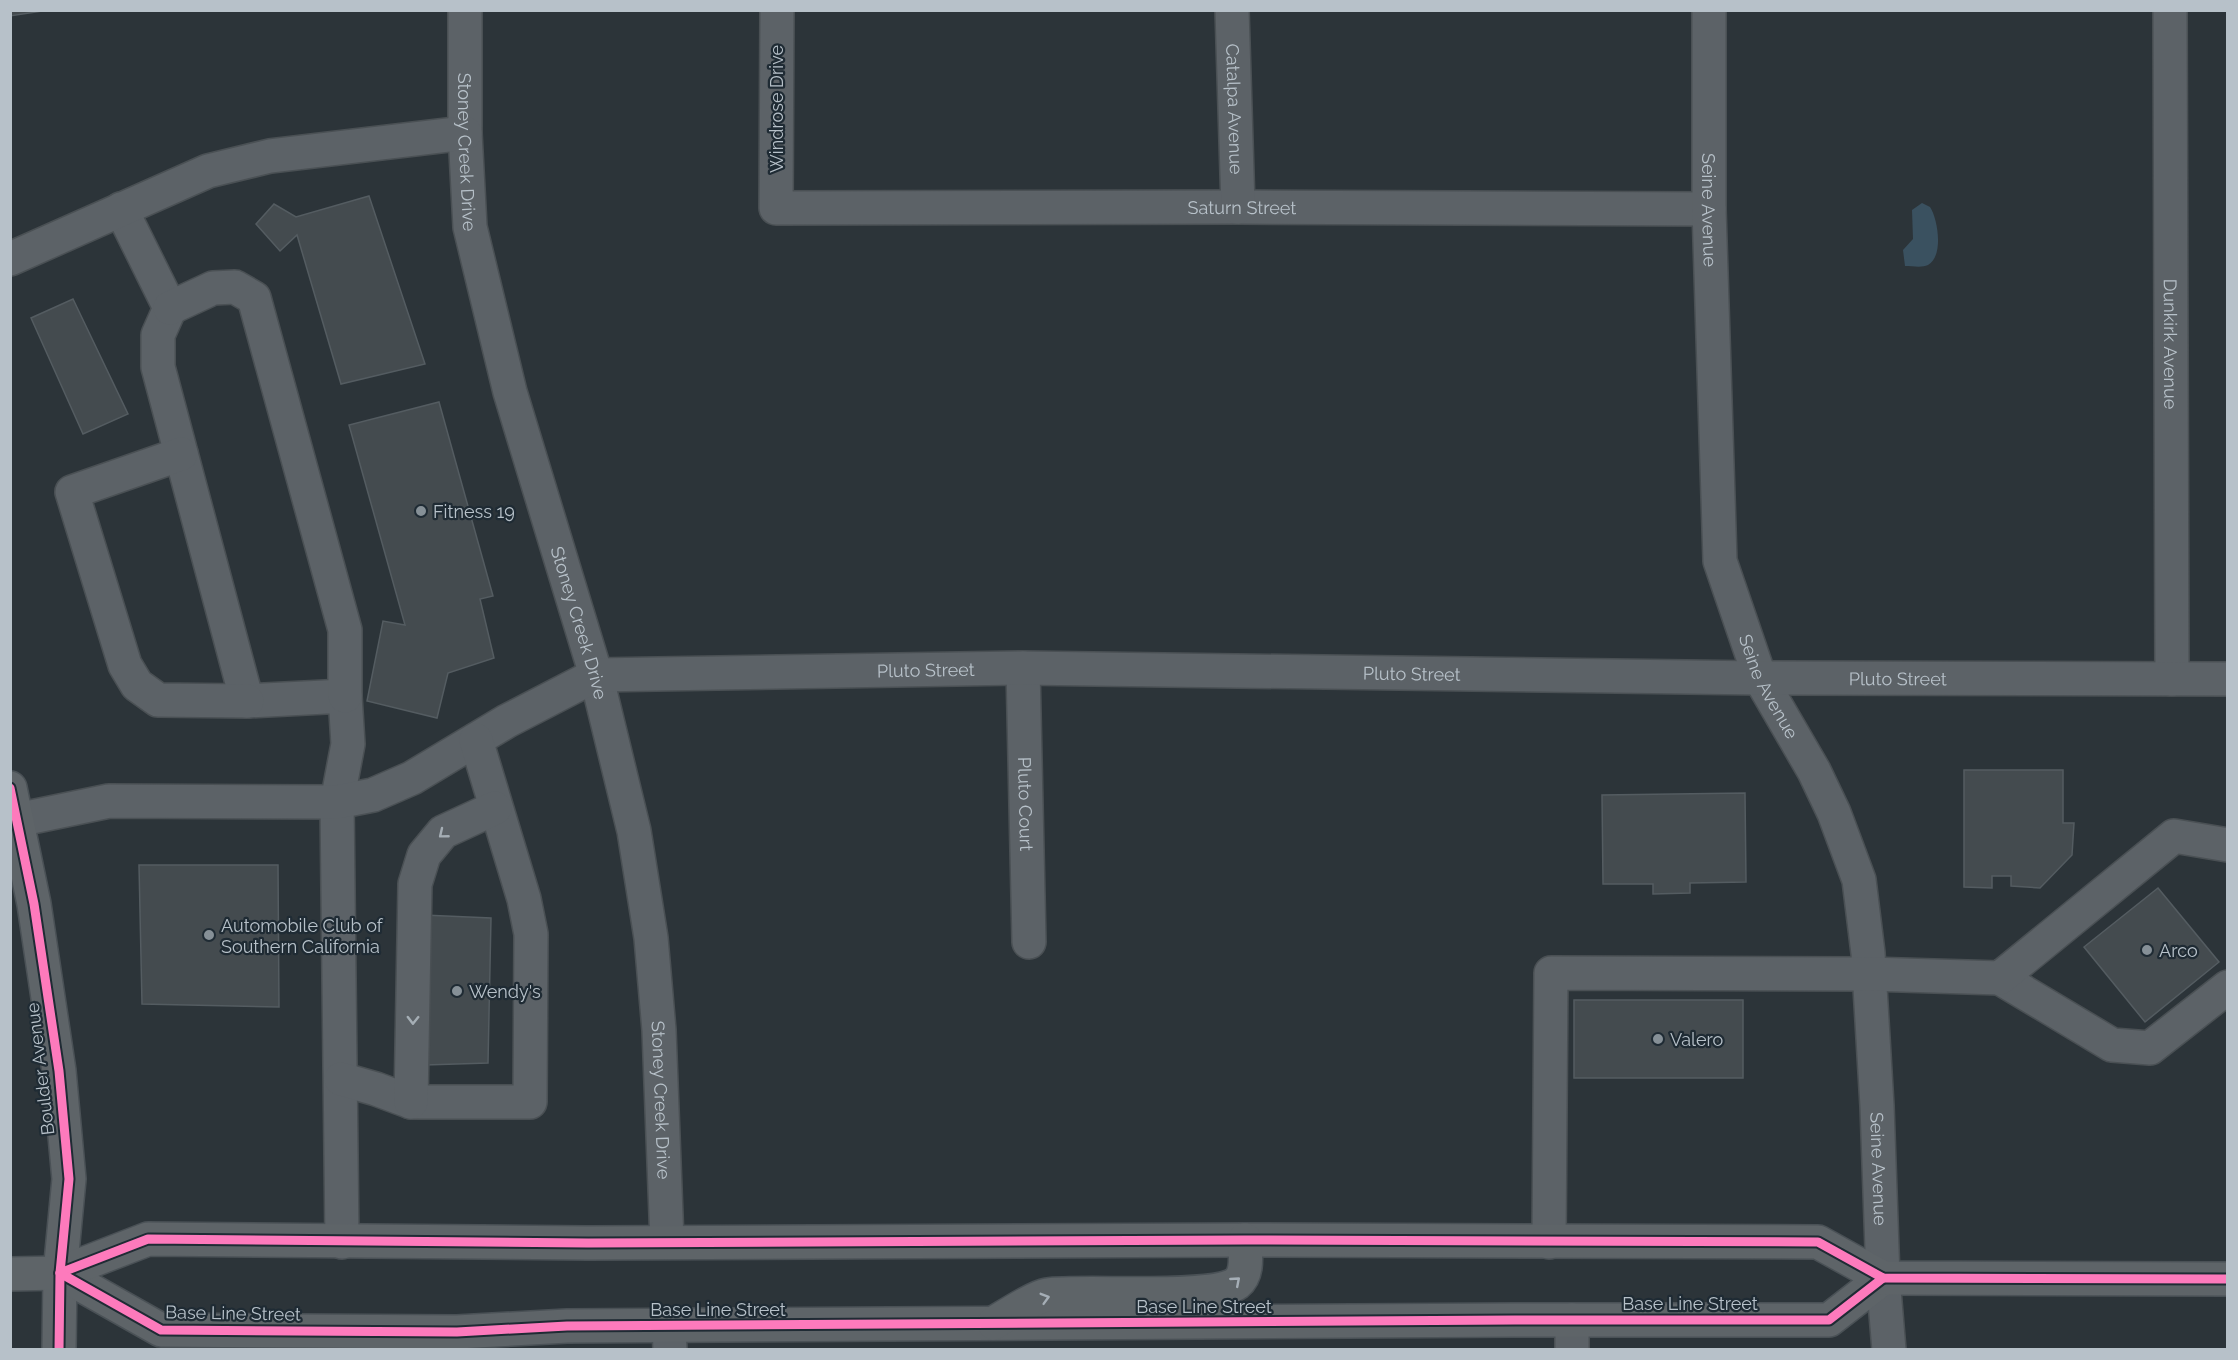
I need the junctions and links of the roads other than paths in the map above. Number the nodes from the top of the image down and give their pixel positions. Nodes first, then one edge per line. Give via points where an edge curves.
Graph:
1 (465, 10) edge
2 (777, 10) edge
3 (1232, 10) edge
4 (1709, 10) edge
5 (2170, 10) edge
6 (465, 133) junction
7 (1238, 207) junction
8 (776, 208) joint
9 (120, 209) junction
10 (1709, 209) junction
11 (10, 259) edge
12 (170, 308) junction
13 (181, 454) junction
14 (1023, 668) junction
15 (596, 675) junction
16 (1760, 678) junction
17 (2172, 679) junction
18 (2228, 679) edge
19 (345, 696) junction
20 (247, 701) junction
21 (476, 740) junction
22 (10, 788) edge
23 (337, 802) junction
24 (495, 808) junction
25 (17, 820) junction
26 (2228, 845) edge
27 (1029, 942) dead end
28 (1869, 974) junction
29 (2000, 978) junction
30 (2228, 987) edge
31 (341, 1079) junction
32 (411, 1102) junction
33 (1245, 1240) junction
34 (342, 1242) junction
35 (667, 1242) junction
36 (1549, 1242) junction
37 (60, 1273) junction
38 (10, 1274) edge
39 (1883, 1278) junction
40 (2228, 1279) edge
41 (993, 1324) junction
42 (1572, 1335) edge
43 (669, 1338) edge
44 (384, 1340) edge
45 (59, 1350) edge
46 (1889, 1350) edge

1 - 6 street, Stoney Creek Drive
2 - 8 street, Windrose Drive
3 - 7 street, Catalpa Avenue
4 - 10 street, Seine Avenue
5 - 17 street, Dunkirk Avenue
6 - 9 street via 270,156 208,171
6 - 15 street, Stoney Creek Drive via 470,227 510,392
7 - 8 street, Saturn Street
7 - 10 street, Saturn Street
9 - 11 street
9 - 12 street
10 - 16 street, Seine Avenue via 1720,561
12 - 13 street via 158,335 158,367
12 - 19 street via 213,288 235,287 254,298 345,630
13 - 20 street
13 - 20 street via 72,492 125,665 137,685 158,700
14 - 15 street, Pluto Street
14 - 16 street, Pluto Street
14 - 27 street, Pluto Court
15 - 21 street
15 - 35 street, Stoney Creek Drive via 634,831 651,938 659,1030
16 - 17 street, Pluto Street
16 - 28 street, Seine Avenue via 1814,771 1859,880
17 - 18 street, Pluto Street
19 - 20 street
19 - 23 street via 348,744
21 - 23 street via 412,778 373,795
21 - 24 street
22 - 25 main road, Boulder Avenue
23 - 25 street via 109,801
23 - 31 street
24 -> 32 street via 443,832 424,855 415,884
24 - 32 street via 531,934 530,1102
25 - 37 main road, Boulder Avenue via 34,904 60,1082 69,1179
26 - 29 street via 2174,836
28 - 29 street
28 - 36 street via 1551,973
28 - 39 street, Seine Avenue
29 - 30 street via 2112,1045 2150,1048
31 - 32 street
31 - 34 street
33 - 35 main road
33 - 36 main road
41 -> 33 main road via 1044,1295 1228,1288 1239,1282 1245,1272
34 - 35 main road
34 - 37 main road via 148,1239
36 - 39 main road via 1818,1242
37 - 38 main road
37 - 44 main road, Base Line Street via 160,1330
37 - 45 main road, Boulder Avenue
39 - 40 main road
39 - 42 main road, Base Line Street via 1829,1320
39 - 46 street, Seine Avenue
41 - 42 main road, Base Line Street
41 - 43 main road, Base Line Street
43 - 44 main road, Base Line Street via 567,1326

